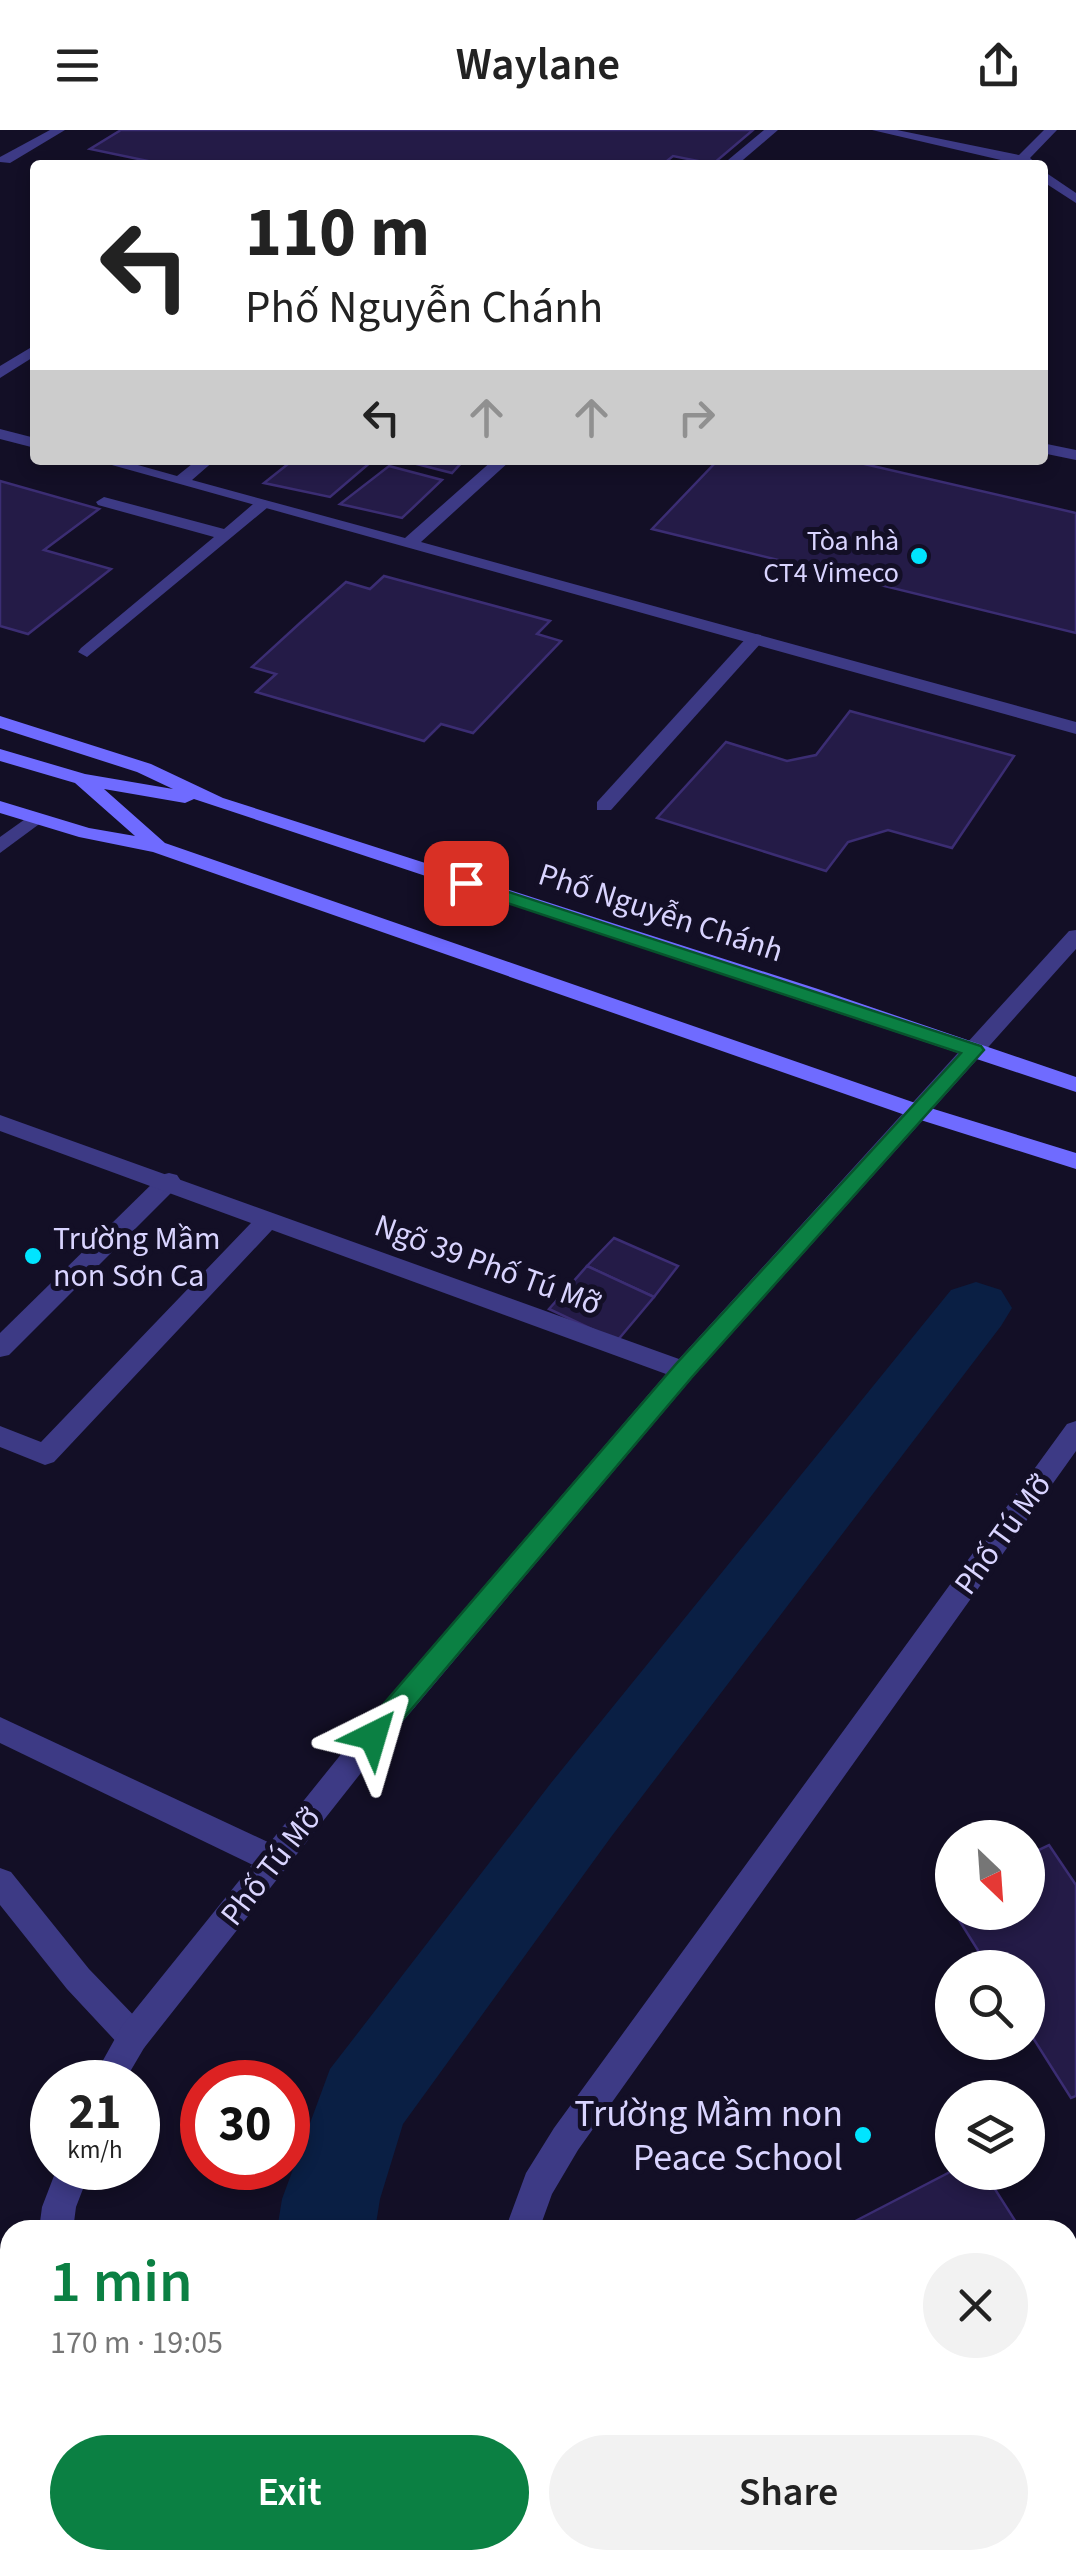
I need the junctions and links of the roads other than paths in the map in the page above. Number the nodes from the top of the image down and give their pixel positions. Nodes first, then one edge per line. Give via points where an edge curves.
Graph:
1 (59, 130) edge
2 (772, 130) edge
3 (878, 130) edge
4 (1052, 130) edge
5 (3, 159) edge
6 (735, 160) edge
7 (1017, 160) edge
8 (1028, 160) edge
9 (30, 165) edge
10 (1048, 178) edge
11 (1076, 199) edge
12 (30, 352) edge
13 (0, 373) edge
14 (0, 434) edge
15 (30, 442) edge
16 (1048, 449) edge
17 (1076, 456) edge
18 (122, 465) edge
19 (201, 465) edge
20 (497, 465) edge
21 (182, 480) junction
22 (104, 502) dead end
23 (265, 503) junction
24 (227, 535) junction
25 (410, 542) junction
26 (756, 639) junction
27 (87, 652) dead end
28 (0, 722) edge
29 (1076, 728) edge
30 (0, 755) edge
31 (82, 780) junction
32 (216, 802) junction
33 (604, 806) dead end
34 (0, 807) edge
35 (35, 818) junction
36 (0, 847) edge
37 (158, 847) junction
38 (1076, 936) edge
39 (974, 1050) junction
40 (1076, 1084) edge
41 (916, 1111) junction
42 (0, 1122) edge
43 (1076, 1161) edge
44 (169, 1181) junction
45 (270, 1218) junction
46 (0, 1348) edge
47 (684, 1370) junction
48 (1076, 1432) edge
49 (0, 1436) edge
50 (0, 1729) edge
51 (274, 1860) junction
52 (0, 1882) edge
53 (134, 2038) junction
54 (120, 2060) edge
55 (68, 2190) edge
56 (59, 2220) edge
57 (526, 2220) edge

1 - 5 street
2 - 6 street
3 - 7 street
4 - 8 street
5 - 9 street
10 - 11 street
12 - 13 street
14 - 15 street
16 - 17 street
18 - 21 street
19 - 21 street
20 - 25 street
21 - 23 street
22 - 24 street
23 - 24 street
23 - 25 street
24 - 27 street
25 - 26 street
26 - 29 street
26 - 33 street
28 - 32 street, Phố Nguyễn Chánh via 144,768
30 - 31 street
31 - 32 street
31 - 37 street
32 - 39 street, Phố Nguyễn Chánh
34 - 35 street
35 - 36 street
35 - 37 street
37 - 41 street
38 - 39 street, Phố Tú Mỡ
39 - 40 street, Phố Nguyễn Chánh
39 - 41 street, Phố Tú Mỡ
41 - 43 street
41 - 47 street, Phố Tú Mỡ
42 - 44 street, Ngõ 39 Phố Tú Mỡ
44 - 45 street, Ngõ 39 Phố Tú Mỡ
44 - 46 street
45 - 47 street, Ngõ 39 Phố Tú Mỡ
45 - 49 street via 45,1455
47 - 51 street, Phố Tú Mỡ
48 - 57 street, Phố Tú Mỡ via 566,2139
50 - 51 street
51 - 53 street, Phố Tú Mỡ
52 - 53 street
53 - 54 street, Phố Tú Mỡ
55 - 56 street

